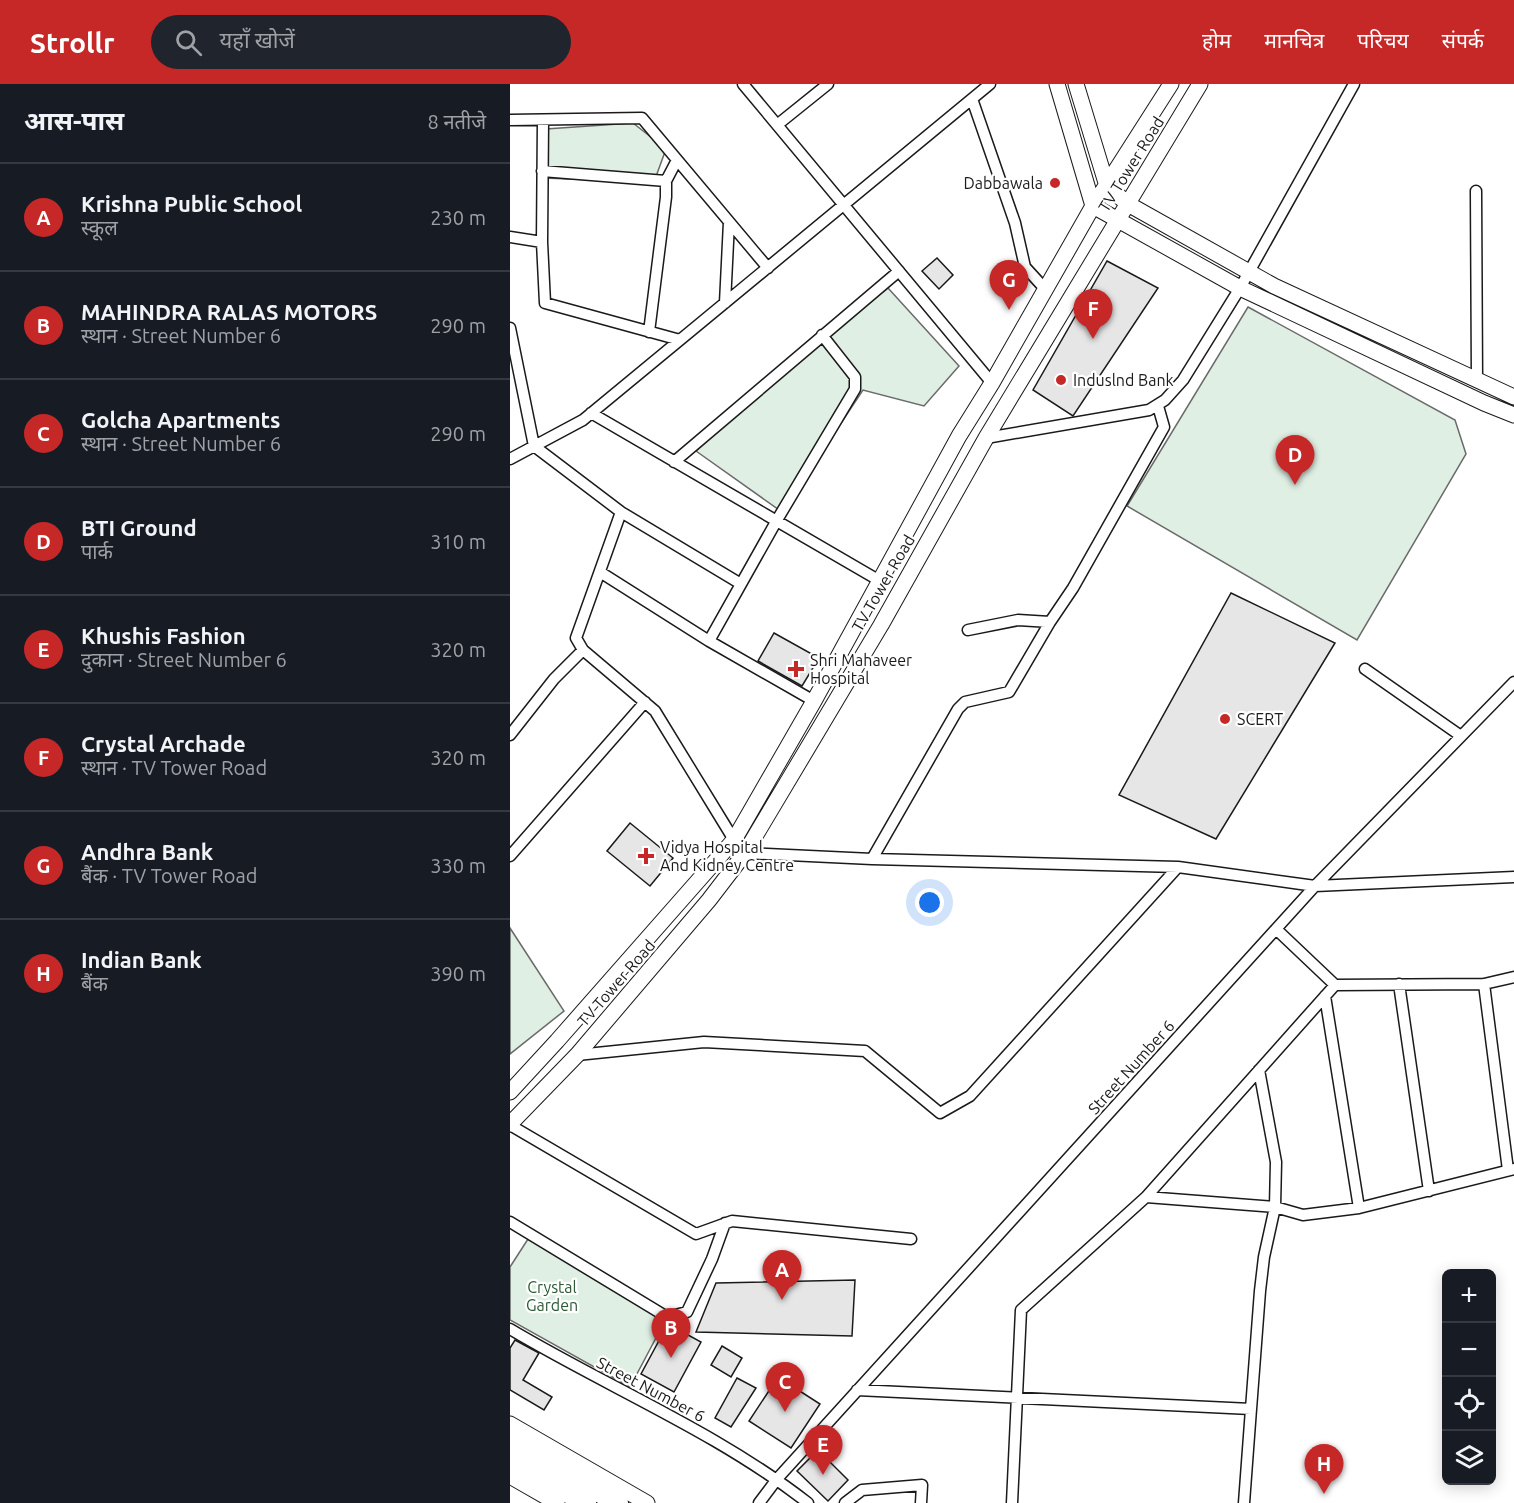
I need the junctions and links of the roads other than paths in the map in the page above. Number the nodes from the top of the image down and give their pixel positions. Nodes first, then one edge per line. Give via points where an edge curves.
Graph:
1 (743, 84) edge
2 (828, 84) edge
3 (990, 84) edge
4 (1057, 84) edge
5 (1076, 84) edge
6 (1172, 84) edge
7 (1200, 84) edge
8 (1354, 84) edge
9 (972, 99) junction
10 (510, 120) edge
11 (543, 120) junction
12 (777, 125) junction
13 (677, 160) junction
14 (542, 171) junction
15 (666, 181) junction
16 (1107, 186) junction
17 (1476, 191) dead end
18 (1128, 204) junction
19 (844, 205) junction
20 (1093, 206) junction
21 (1116, 220) junction
22 (729, 222) junction
23 (510, 237) edge
24 (542, 242) junction
25 (768, 268) junction
26 (899, 271) junction
27 (1249, 273) junction
28 (1240, 288) junction
29 (1046, 290) junction
30 (725, 303) junction
31 (1365, 327) junction
32 (510, 328) edge
33 (649, 332) junction
34 (822, 335) junction
35 (680, 340) junction
36 (1357, 344) junction
37 (1477, 381) junction
38 (992, 383) junction
39 (1514, 397) edge
40 (1158, 406) junction
41 (591, 413) junction
42 (1514, 415) edge
43 (986, 438) junction
44 (534, 446) junction
45 (510, 459) edge
46 (674, 462) junction
47 (621, 512) junction
48 (777, 520) junction
49 (600, 572) junction
50 (880, 581) junction
51 (741, 584) junction
52 (1050, 622) junction
53 (968, 630) dead end
54 (709, 641) junction
55 (583, 650) junction
56 (1365, 669) dead end
57 (1514, 682) edge
58 (814, 701) junction
59 (645, 702) junction
60 (510, 735) edge
61 (1461, 736) junction
62 (734, 840) junction
63 (745, 853) junction
64 (510, 856) edge
65 (872, 859) junction
66 (1178, 867) junction
67 (1514, 877) edge
68 (1315, 886) junction
69 (1276, 929) junction
70 (1514, 976) edge
71 (1399, 984) junction
72 (1484, 984) junction
73 (1335, 985) junction
74 (1325, 996) junction
75 (577, 1055) junction
76 (1259, 1070) junction
77 (510, 1092) edge
78 (510, 1124) edge
79 (1511, 1170) edge
80 (1429, 1191) junction
81 (1146, 1197) junction
82 (1275, 1207) junction
83 (1359, 1208) junction
84 (510, 1222) edge
85 (725, 1223) junction
86 (911, 1239) dead end
87 (510, 1329) edge
88 (857, 1390) junction
89 (1016, 1398) junction
90 (1251, 1409) junction
91 (510, 1424) edge
92 (510, 1440) edge
93 (510, 1459) edge
94 (510, 1476) edge
95 (777, 1479) junction
96 (556, 1503) edge
97 (586, 1503) edge
98 (618, 1503) edge
99 (647, 1503) edge
100 (759, 1503) edge
101 (808, 1503) edge
102 (845, 1503) edge
103 (921, 1503) edge
104 (1011, 1503) edge
105 (1244, 1503) edge

1 - 12 street
2 - 12 street
3 - 9 street
4 - 20 main road
5 - 16 main road
6 - 16 main road, TV Tower Road
7 - 18 main road, TV Tower Road
8 - 27 street
9 - 19 street
9 - 29 street via 1015,223 1025,267
10 - 11 street
11 - 13 street via 642,118
11 - 14 street
12 - 19 street
13 - 15 street
13 - 22 street
14 - 15 street
14 - 24 street
15 - 33 street
16 - 18 main road
16 - 20 main road, TV Tower Road
17 - 37 street
18 - 21 main road, TV Tower Road
18 - 27 main road
19 - 25 street
19 - 26 street
20 - 21 main road
20 - 29 main road, TV Tower Road
21 - 28 main road
21 - 43 main road, TV Tower Road
22 - 25 street
22 - 30 street
23 - 24 street
24 - 33 street via 545,303
25 - 30 street
26 - 34 street
26 - 38 street
27 - 28 street
27 - 31 main road
28 - 36 main road
28 - 40 street via 1183,380
29 - 38 main road, TV Tower Road
30 - 35 street
31 - 36 main road
31 - 37 main road
32 - 44 street
33 - 35 street
34 - 46 street
34 - 48 street via 855,377 855,389
35 - 41 street
36 - 42 main road
37 - 39 main road
38 - 50 main road, TV Tower Road
40 - 43 street
40 - 52 street via 1164,426
41 - 44 street
41 - 46 street
43 - 63 main road, TV Tower Road
44 - 45 street
44 - 47 street
46 - 48 street
47 - 49 street
47 - 51 street
48 - 50 street
48 - 51 street
49 - 54 street
49 - 55 street via 576,638
50 - 58 main road, TV Tower Road
51 - 54 street
52 - 53 street via 1018,620
52 - 65 street via 1009,692 965,702 958,708
54 - 58 street
55 - 59 street
55 - 60 street via 554,679
56 - 61 street
57 - 61 street, Street Number 6
58 - 62 main road, TV Tower Road
59 - 62 street via 656,711
59 - 64 street
61 - 68 street, Street Number 6
62 - 77 main road, TV Tower Road
63 - 65 street
63 - 75 main road, TV Tower Road
65 - 66 street
66 - 68 street
66 - 75 street via 970,1096 940,1113 866,1051 704,1042
67 - 68 street
68 - 69 street, Street Number 6
69 - 73 street
69 - 88 street, Street Number 6
70 - 72 street
71 - 72 street
71 - 73 street
71 - 80 street
72 - 79 street
73 - 74 street
74 - 76 street
74 - 83 street
75 - 78 main road, TV Tower Road
76 - 81 street
76 - 82 street via 1276,1162
78 - 85 street via 696,1234
79 - 80 street
80 - 83 street
81 - 82 street
81 - 89 street via 1021,1310
82 - 83 street via 1303,1215
82 - 90 street via 1264,1257
84 - 85 street via 667,1317 687,1312
85 - 86 street
87 - 95 street, Street Number 6 via 709,1437
88 - 89 street
88 - 95 street, Street Number 6
89 - 90 street
89 - 104 street
90 - 105 street
91 - 99 main road
92 - 98 highway
93 - 97 highway
94 - 96 main road
95 - 100 street
95 - 101 street, Street Number 6
102 - 103 street via 862,1490 922,1485

